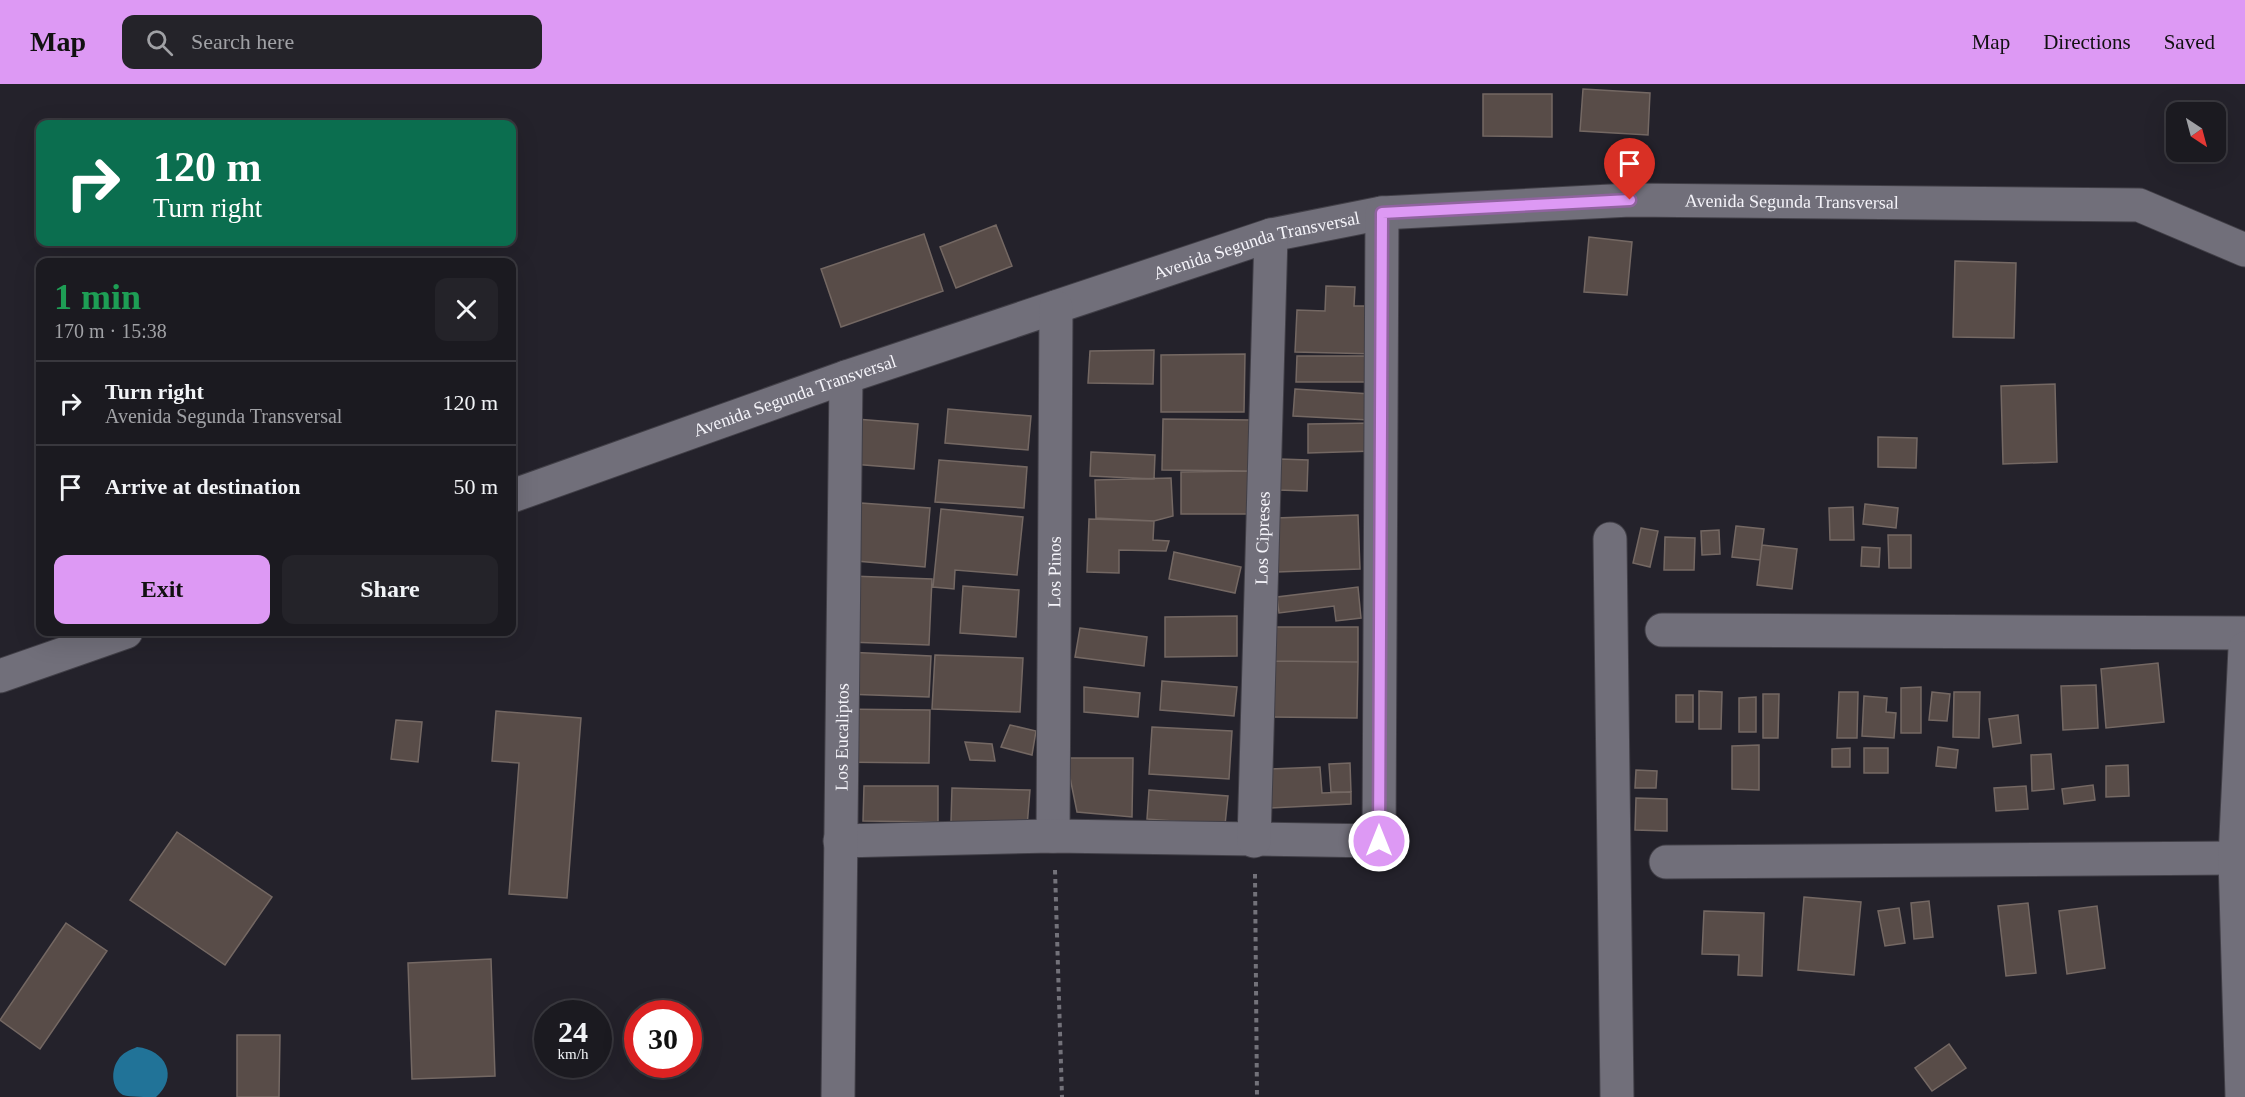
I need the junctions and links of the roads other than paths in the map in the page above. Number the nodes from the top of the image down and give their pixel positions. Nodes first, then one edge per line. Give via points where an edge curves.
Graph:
1 (1382, 213) junction
2 (1271, 235) junction
3 (2245, 250) edge
4 (1056, 307) junction
5 (846, 377) junction
6 (516, 494) edge
7 (1610, 539) dead end
8 (1662, 630) dead end
9 (2245, 633) edge
10 (115, 636) edge
11 (2245, 648) edge
12 (0, 676) edge
13 (1053, 836) junction
14 (840, 841) junction
15 (1254, 841) junction
16 (2235, 858) junction
17 (1666, 862) dead end
18 (838, 1097) edge
19 (1617, 1097) edge
20 (2242, 1097) edge

1 - 2 street, Avenida Segunda Transversal
1 - 3 street, Avenida Segunda Transversal via 1630,200 2139,205
1 - 15 street via 1379,841
2 - 4 street, Avenida Segunda Transversal
2 - 15 street, Los Cipreses
4 - 5 street, Avenida Segunda Transversal
4 - 13 street, Los Pinos
5 - 6 street, Avenida Segunda Transversal
5 - 14 street, Los Eucaliptos
7 - 19 street
8 - 9 street
10 - 12 street
11 - 16 street
13 - 14 street
13 - 15 street
14 - 18 street, Los Eucaliptos
16 - 17 street
16 - 20 street

